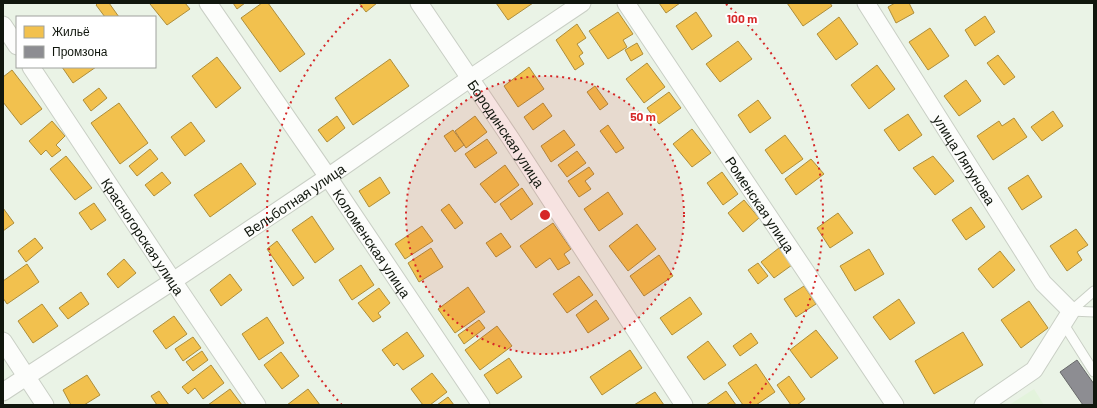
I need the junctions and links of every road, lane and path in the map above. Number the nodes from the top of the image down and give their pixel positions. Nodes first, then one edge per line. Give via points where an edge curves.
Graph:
1 (208, 3) edge
2 (419, 3) edge
3 (582, 3) edge
4 (626, 3) edge
5 (866, 3) edge
6 (3, 25) edge
7 (16, 44) edge
8 (32, 68) edge
9 (469, 78) junction
10 (328, 177) junction
11 (173, 281) junction
12 (1094, 291) edge
13 (1094, 312) edge
14 (1067, 317) junction
15 (3, 341) edge
16 (1094, 372) edge
17 (27, 377) junction
18 (3, 392) edge
19 (45, 405) edge
20 (257, 405) edge
21 (481, 405) edge
22 (684, 405) edge
23 (895, 405) edge
24 (983, 405) edge

1 - 10 street, Коломенская улица
2 - 9 street, Бородинская улица
3 - 9 street, Вельботная улица
4 - 23 street, Роменская улица
5 - 14 street, улица Ляпунова
6 - 7 street
8 - 11 street, Красногорская улица
9 - 10 street, Вельботная улица
9 - 22 street, Бородинская улица
10 - 11 street, Вельботная улица
10 - 21 street, Коломенская улица
11 - 17 street, Вельботная улица
11 - 20 street, Красногорская улица
12 - 14 lane
13 - 14 lane
14 - 16 lane
14 - 24 street via 1034,370
15 - 17 street
17 - 18 street, Вельботная улица
17 - 19 street

